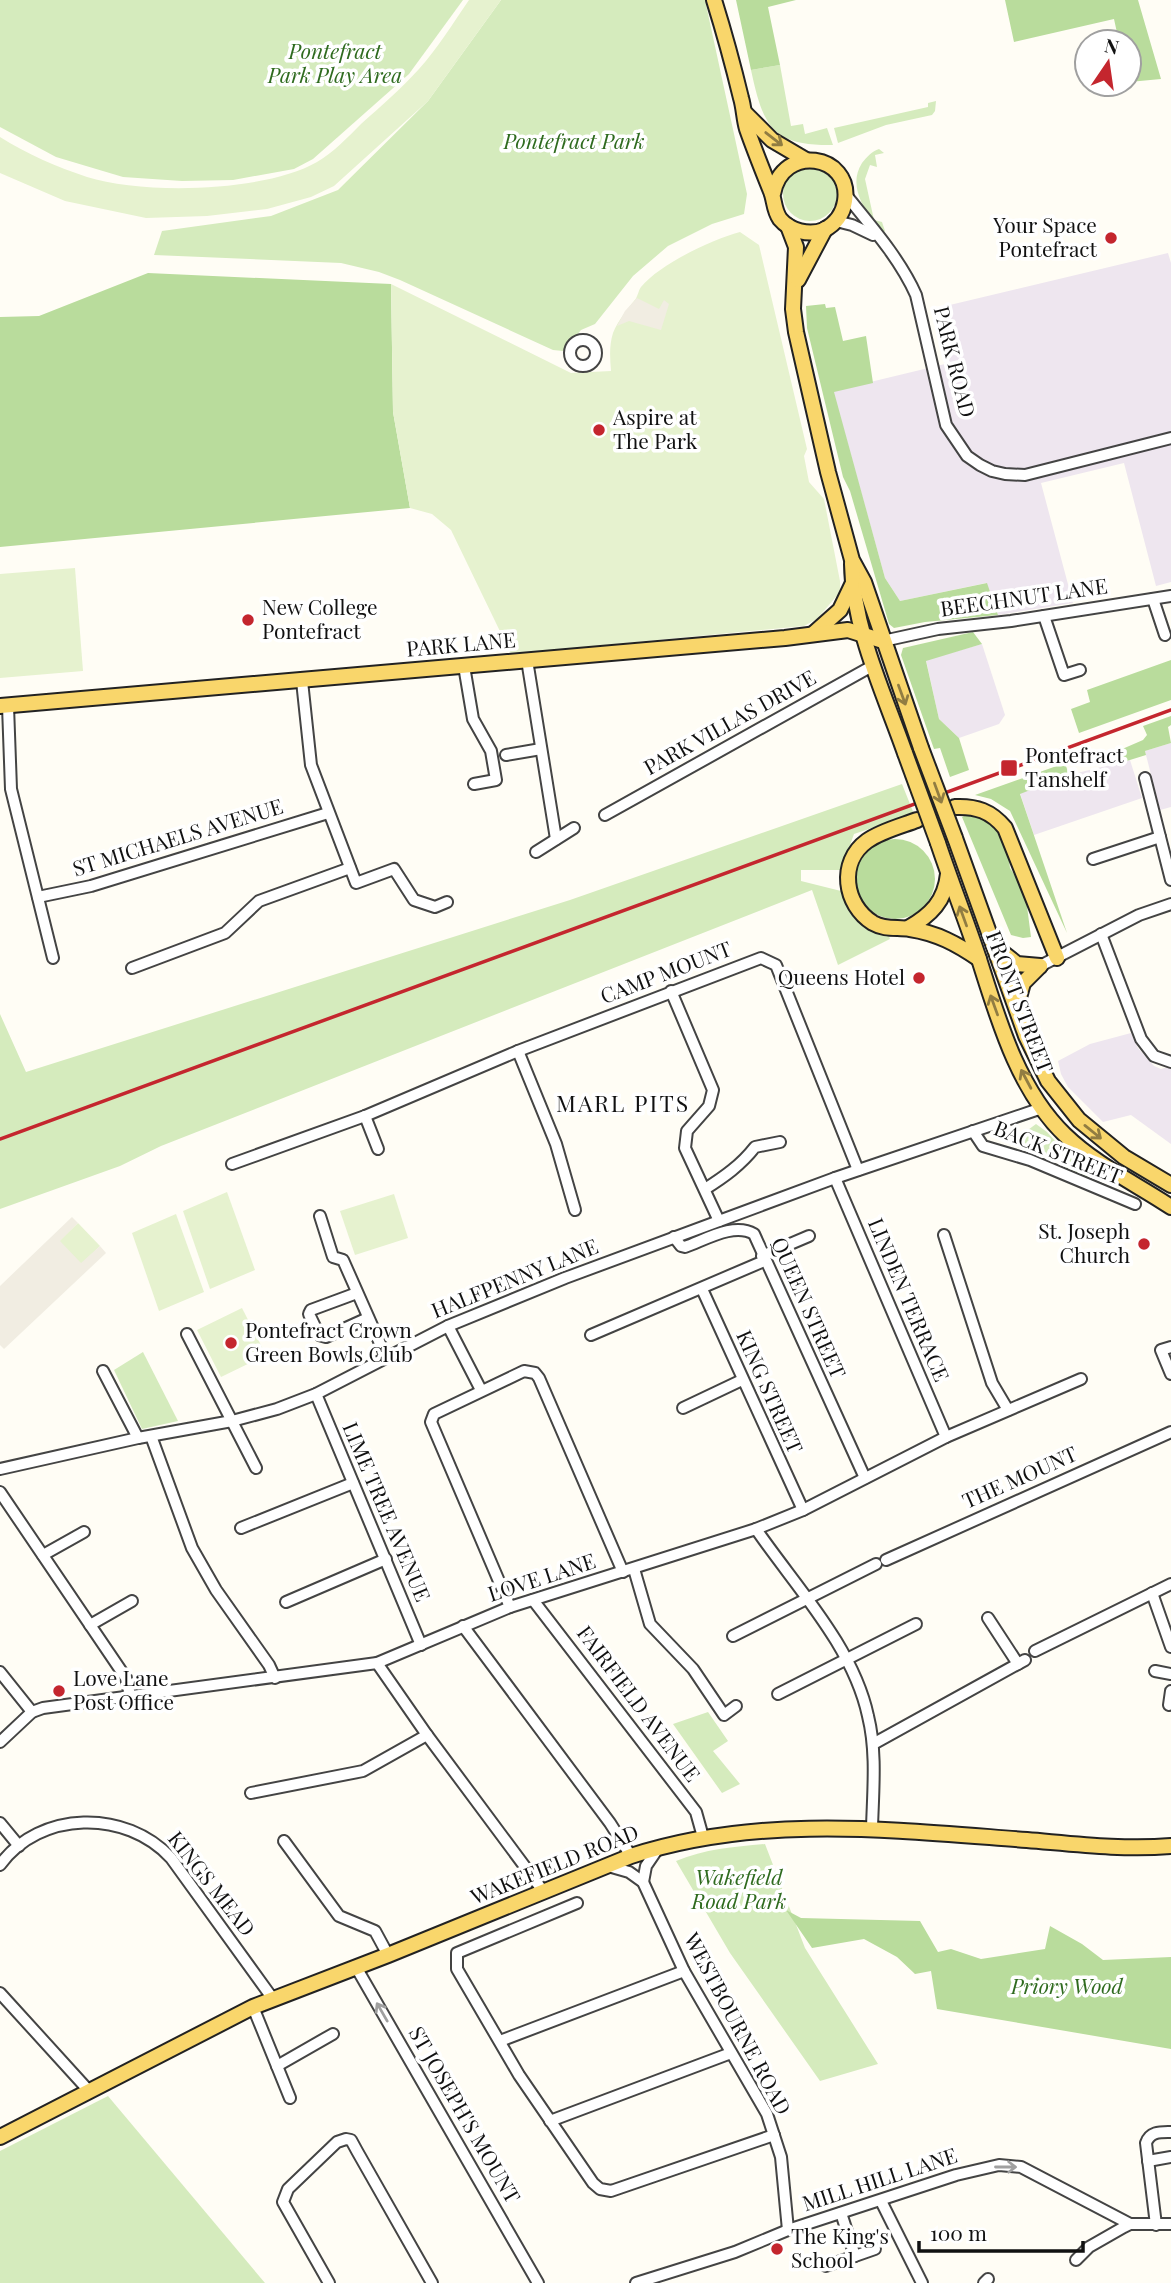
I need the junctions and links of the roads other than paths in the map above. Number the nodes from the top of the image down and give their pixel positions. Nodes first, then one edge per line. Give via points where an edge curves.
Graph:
1 (714, 0) edge
2 (724, 0) edge
3 (727, 42) junction
4 (745, 113) junction
5 (806, 160) junction
6 (772, 194) junction
7 (846, 195) junction
8 (831, 225) junction
9 (788, 226) junction
10 (879, 239) junction
11 (794, 291) junction
12 (1171, 438) edge
13 (852, 559) junction
14 (852, 585) junction
15 (1171, 596) edge
16 (1153, 599) junction
17 (1044, 616) junction
18 (819, 633) junction
19 (863, 633) junction
20 (1165, 635) dead end
21 (883, 642) junction
22 (527, 660) junction
23 (873, 662) junction
24 (464, 666) junction
25 (1080, 670) dead end
26 (302, 681) junction
27 (4, 706) edge
28 (541, 749) junction
29 (506, 755) dead end
30 (1145, 778) dead end
31 (474, 784) dead end
32 (955, 807) dead end
33 (328, 813) junction
34 (606, 815) dead end
35 (917, 820) dead end
36 (574, 828) dead end
37 (1160, 836) junction
38 (556, 839) junction
39 (536, 852) dead end
40 (1093, 859) dead end
41 (350, 868) junction
42 (948, 874) junction
43 (1171, 880) edge
44 (38, 897) junction
45 (447, 902) dead end
46 (1171, 904) edge
47 (908, 928) junction
48 (1101, 934) junction
49 (994, 945) junction
50 (53, 958) dead end
51 (1057, 958) junction
52 (979, 959) junction
53 (1040, 966) junction
54 (132, 968) dead end
55 (671, 991) junction
56 (1016, 1006) junction
57 (517, 1051) junction
58 (1169, 1062) edge
59 (1048, 1081) junction
60 (1042, 1108) junction
61 (1071, 1111) junction
62 (365, 1115) junction
63 (973, 1131) junction
64 (780, 1142) dead end
65 (378, 1149) dead end
66 (232, 1164) dead end
67 (858, 1170) junction
68 (835, 1178) junction
69 (1171, 1185) edge
70 (705, 1189) junction
71 (1135, 1205) dead end
72 (1171, 1206) edge
73 (575, 1210) dead end
74 (320, 1216) dead end
75 (719, 1221) junction
76 (944, 1235) dead end
77 (809, 1236) dead end
78 (674, 1237) junction
79 (763, 1258) junction
80 (702, 1289) junction
81 (357, 1293) junction
82 (368, 1318) junction
83 (448, 1326) junction
84 (187, 1334) dead end
85 (592, 1335) dead end
86 (1171, 1348) edge
87 (387, 1357) junction
88 (103, 1371) dead end
89 (1171, 1374) edge
90 (1081, 1379) dead end
91 (742, 1380) junction
92 (481, 1391) junction
93 (316, 1394) junction
94 (683, 1408) dead end
95 (1008, 1410) junction
96 (232, 1421) junction
97 (1171, 1432) edge
98 (150, 1436) junction
99 (946, 1437) junction
100 (138, 1438) junction
101 (256, 1468) dead end
102 (0, 1469) edge
103 (865, 1478) junction
104 (354, 1483) junction
105 (0, 1492) edge
106 (803, 1510) junction
107 (241, 1528) dead end
108 (756, 1529) junction
109 (84, 1532) dead end
110 (43, 1555) junction
111 (386, 1559) junction
112 (629, 1571) junction
113 (1171, 1584) edge
114 (1152, 1593) junction
115 (533, 1600) junction
116 (806, 1600) junction
117 (132, 1601) dead end
118 (286, 1602) dead end
119 (510, 1607) junction
120 (989, 1618) dead end
121 (916, 1624) dead end
122 (90, 1625) junction
123 (463, 1626) junction
124 (733, 1636) dead end
125 (421, 1644) junction
126 (1171, 1647) edge
127 (1035, 1651) dead end
128 (847, 1659) junction
129 (377, 1663) junction
130 (1156, 1671) dead end
131 (0, 1672) edge
132 (1171, 1674) edge
133 (275, 1678) junction
134 (1171, 1692) edge
135 (778, 1694) dead end
136 (130, 1695) junction
137 (1170, 1704) edge
138 (736, 1706) dead end
139 (32, 1712) junction
140 (427, 1734) junction
141 (0, 1742) edge
142 (873, 1744) junction
143 (251, 1793) dead end
144 (0, 1823) edge
145 (872, 1828) junction
146 (703, 1836) junction
147 (284, 1841) dead end
148 (19, 1846) junction
149 (1171, 1846) edge
150 (659, 1847) junction
151 (631, 1856) junction
152 (0, 1865) edge
153 (607, 1866) junction
154 (643, 1882) junction
155 (543, 1891) junction
156 (577, 1903) dead end
157 (388, 1955) junction
158 (356, 1967) junction
159 (684, 1971) junction
160 (0, 1993) edge
161 (273, 1999) junction
162 (253, 2007) junction
163 (333, 2034) dead end
164 (500, 2040) junction
165 (732, 2053) junction
166 (277, 2066) junction
167 (90, 2092) junction
168 (290, 2098) dead end
169 (550, 2121) junction
170 (349, 2127) dead end
171 (1171, 2132) edge
172 (774, 2135) junction
173 (0, 2137) edge
174 (346, 2139) junction
175 (1171, 2157) edge
176 (1148, 2161) junction
177 (881, 2200) junction
178 (841, 2213) junction
179 (1130, 2224) junction
180 (1171, 2224) edge
181 (1156, 2225) junction
182 (788, 2230) junction
183 (875, 2249) dead end
184 (855, 2256) junction
185 (1076, 2260) dead end
186 (827, 2266) dead end
187 (329, 2283) edge
188 (432, 2283) edge
189 (538, 2283) edge
190 (636, 2283) edge
191 (922, 2283) edge

1 - 3 main road
2 - 3 main road
3 - 4 main road
4 -> 5 main road, PARK ROAD via 772,140
4 - 6 main road
5 - 6 main road via 783,171
5 - 7 main road, PARK ROAD via 831,167
6 - 9 main road via 775,210
7 - 8 main road via 843,209
7 - 10 street, PARK ROAD
8 - 9 main road, PARK ROAD via 803,232
8 - 10 street, PARK ROAD via 868,231
8 - 11 main road via 817,242
9 - 11 main road via 796,247
10 - 12 street, PARK ROAD via 916,295 946,425 967,456 992,471 1025,475
11 - 13 main road via 796,332
13 - 14 main road
13 - 21 main road
14 - 18 main road via 840,610
14 - 19 main road
15 - 16 street, BEECHNUT LANE
16 - 17 street, BEECHNUT LANE
16 - 20 street
17 - 21 street, BEECHNUT LANE via 938,629
17 - 25 street via 1064,675
18 - 19 main road, PARK LANE
18 - 22 main road, PARK LANE
18 - 23 main road via 851,639
19 - 21 main road, PARK LANE
19 - 23 main road
21 -> 49 main road, FRONT STREET, bridge
22 - 24 main road, PARK LANE
22 - 28 street
23 - 34 street, PARK VILLAS DRIVE
23 - 42 main road, bridge
24 - 26 main road, PARK LANE
24 - 31 street via 472,719 491,751 496,780
26 - 27 main road, PARK LANE
26 - 33 street via 311,765
27 - 44 street via 10,789
28 - 29 street
28 - 38 street
30 - 37 street
32 - 51 main road via 984,810 1005,828
33 - 41 street
33 - 44 street, ST MICHAELS AVENUE via 91,886
35 - 47 main road via 867,841 855,853 848,875 850,895 862,914 882,927
36 - 38 street
37 - 40 street
37 - 43 street
38 - 39 street
41 - 45 street via 356,883 394,869 414,900 435,908
41 - 54 street via 259,901 225,933
42 - 47 main road via 940,904
52 -> 42 main road, FRONT STREET
44 - 50 street
46 - 48 street
47 - 52 main road via 937,934
48 - 51 street
48 - 58 street via 1141,1039 1153,1056
49 - 53 main road via 1017,964
49 - 56 main road, FRONT STREET
51 - 53 street
60 -> 52 main road, FRONT STREET via 1006,1037
53 - 56 main road via 1023,983
55 - 57 street, CAMP MOUNT
55 - 67 street, CAMP MOUNT via 761,958 776,965
55 - 70 street via 713,1090 709,1106 687,1131 685,1148
56 - 59 main road, FRONT STREET
57 - 62 street, CAMP MOUNT
57 - 73 street via 556,1144
59 - 60 main road
59 - 61 main road, FRONT STREET
60 - 61 main road
60 - 63 street, HALFPENNY LANE
60 - 72 main road, FRONT STREET via 1082,1150
61 -> 69 main road, FRONT STREET via 1124,1157
62 - 65 street
62 - 66 street, CAMP MOUNT
63 - 67 street, HALFPENNY LANE
63 - 71 street, BACK STREET via 983,1146 1040,1164
64 - 70 street via 755,1147 730,1173
67 - 68 street, HALFPENNY LANE
68 - 75 street, HALFPENNY LANE
68 - 99 street, LINDEN TERRACE
70 - 75 street
74 - 81 street via 332,1257 343,1260
75 - 78 street, HALFPENNY LANE
76 - 95 street via 992,1383
77 - 79 street
78 - 79 street, QUEEN STREET via 685,1247 732,1230 747,1230 754,1234
78 - 83 street, HALFPENNY LANE
79 - 80 street
79 - 103 street, QUEEN STREET
80 - 85 street
80 - 91 street, KING STREET
81 - 82 street
81 - 82 street via 312,1310 309,1314 318,1335 326,1337
82 - 87 street
83 - 87 street, HALFPENNY LANE
83 - 92 street
84 - 96 street
86 - 89 street via 1161,1350
87 - 93 street, HALFPENNY LANE
88 - 100 street
90 - 95 street, LOVE LANE
91 - 94 street
91 - 106 street, KING STREET
92 - 112 street via 524,1371 535,1373
92 - 119 street via 434,1414 431,1422
93 - 96 street, HALFPENNY LANE
93 - 104 street, LIME TREE AVENUE
95 - 99 street, LOVE LANE
96 - 98 street, HALFPENNY LANE
96 - 101 street
97 - 116 street, THE MOUNT
98 - 100 street, HALFPENNY LANE
98 - 133 street via 192,1548
99 - 103 street, LOVE LANE
100 - 102 street, HALFPENNY LANE
103 - 106 street, LOVE LANE
104 - 107 street
104 - 111 street, LIME TREE AVENUE
105 - 110 street
106 - 108 street, LOVE LANE
108 - 112 street, LOVE LANE
108 - 116 street
109 - 110 street
110 - 122 street
111 - 118 street
111 - 125 street, LIME TREE AVENUE
112 - 115 street, LOVE LANE
112 - 138 street via 650,1624 693,1669 724,1716
113 - 114 street
114 - 126 street
114 - 127 street
115 - 119 street, LOVE LANE
115 - 146 street, FAIRFIELD AVENUE via 696,1812
116 - 124 street, THE MOUNT
116 - 128 street
117 - 122 street
119 - 123 street, LOVE LANE
120 - 142 street via 1021,1662
121 - 128 street
122 - 136 street via 125,1678
123 - 125 street, LOVE LANE
123 - 151 street
125 - 129 street, LOVE LANE
128 - 135 street
128 - 142 street via 868,1714
129 - 133 street, LOVE LANE
129 - 140 street
130 - 132 street
131 - 139 street
133 - 136 street, LOVE LANE
134 - 137 street
136 - 139 street, LOVE LANE
139 - 141 street
140 - 143 street via 363,1771
140 - 155 street
142 - 145 street
144 - 148 street
145 - 146 main road, WAKEFIELD ROAD
145 - 149 main road, WAKEFIELD ROAD via 1128,1847
146 - 150 main road, WAKEFIELD ROAD
147 - 157 street via 339,1916 375,1931
148 - 152 street, KINGS MEAD
148 - 161 street, KINGS MEAD via 43,1831 84,1822 121,1826 150,1838 171,1858
150 - 151 main road, WAKEFIELD ROAD
150 - 154 street via 646,1866
151 - 153 main road, WAKEFIELD ROAD
153 - 154 street
153 - 155 main road, WAKEFIELD ROAD
154 - 159 street, WESTBOURNE ROAD
155 - 157 main road, WAKEFIELD ROAD
156 - 164 street via 457,1953 457,1969
157 - 158 main road, WAKEFIELD ROAD
158 - 161 main road, WAKEFIELD ROAD
189 -> 158 street, ST JOSEPH'S MOUNT
159 - 164 street
159 - 165 street, WESTBOURNE ROAD
160 - 167 street
161 - 162 main road, WAKEFIELD ROAD
162 - 166 street
162 - 167 main road, WAKEFIELD ROAD
163 - 166 street
164 - 169 street
165 - 169 street
165 - 172 street, WESTBOURNE ROAD
166 - 168 street
167 - 173 main road, WAKEFIELD ROAD
169 - 172 street via 593,2183 611,2191
170 - 174 street
171 - 176 street via 1156,2132 1147,2138
172 - 182 street, WESTBOURNE ROAD via 781,2157
174 - 187 street via 288,2189 283,2202
174 - 188 street via 351,2140
175 - 176 street
176 - 181 street
177 - 178 street, MILL HILL LANE
177 -> 179 street, MILL HILL LANE via 973,2171 1012,2165
177 - 191 street
178 - 182 street, MILL HILL LANE
178 - 184 street
179 - 181 street, MILL HILL LANE
179 - 185 street via 1089,2247
180 - 181 street, MILL HILL LANE
182 - 190 street, MILL HILL LANE
183 - 184 street
184 - 186 street

